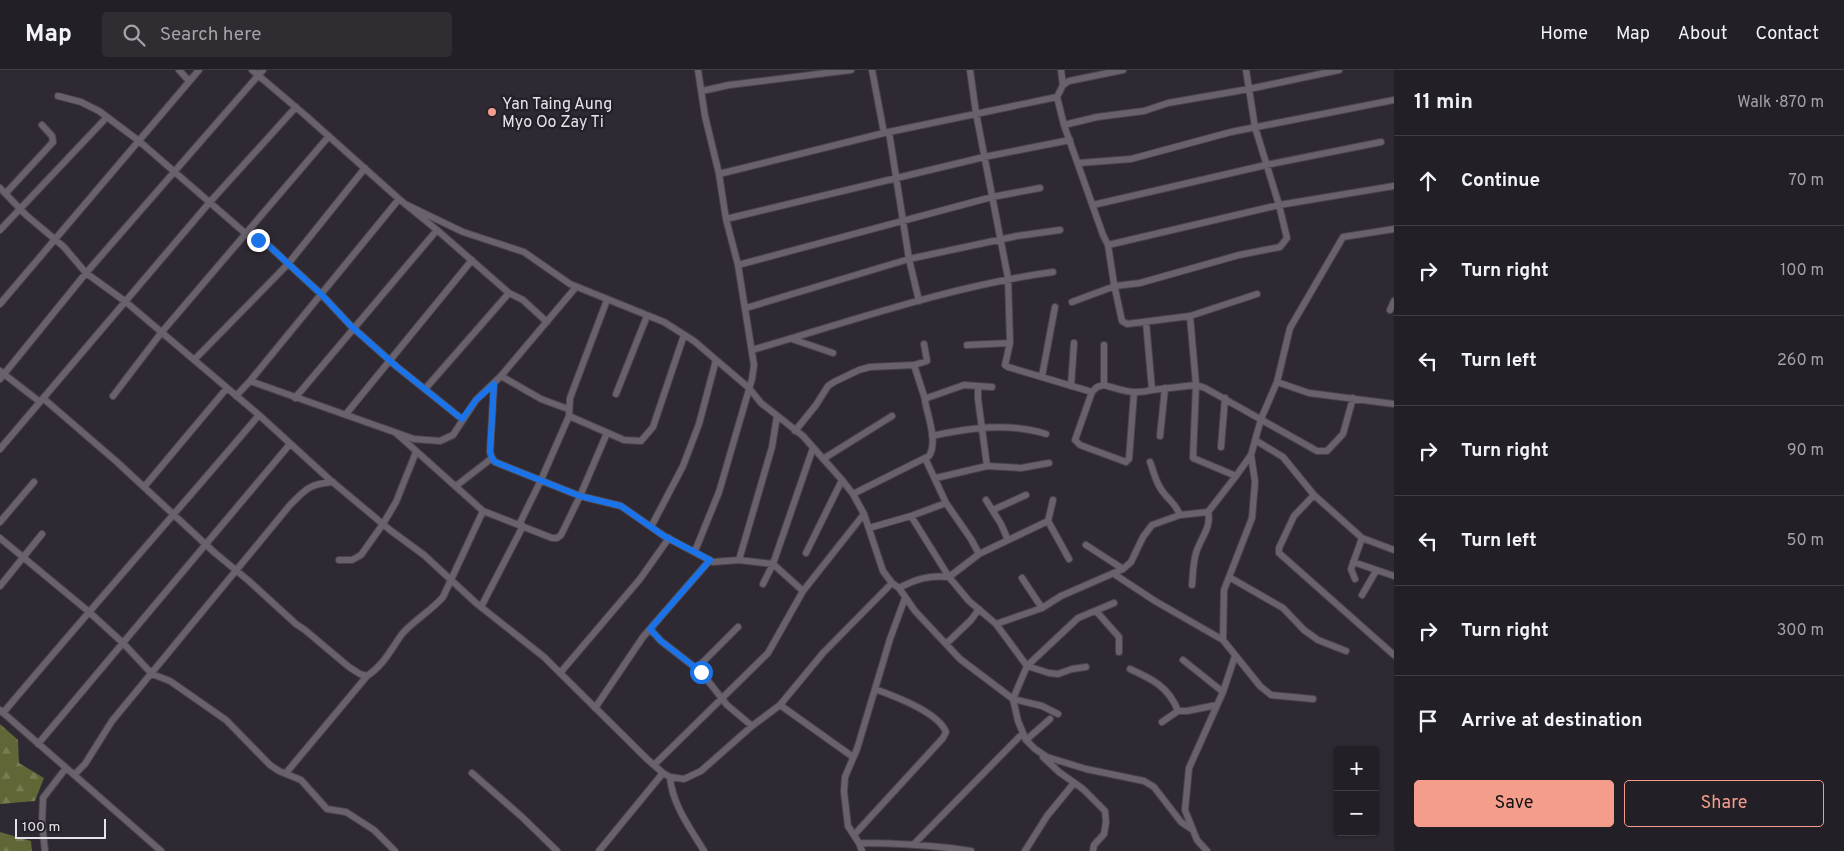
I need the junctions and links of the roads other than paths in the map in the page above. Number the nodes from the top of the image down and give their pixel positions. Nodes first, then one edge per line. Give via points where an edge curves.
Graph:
1 (179, 70) edge
2 (199, 70) edge
3 (252, 70) edge
4 (698, 70) edge
5 (851, 70) edge
6 (872, 70) edge
7 (970, 70) edge
8 (1061, 70) edge
9 (1123, 70) edge
10 (1246, 70) edge
11 (1339, 70) edge
12 (261, 73) edge
13 (189, 81) junction
14 (1063, 85) junction
15 (1249, 89) junction
16 (702, 91) junction
17 (58, 96) dead end
18 (1057, 97) junction
19 (1394, 100) edge
20 (296, 107) junction
21 (976, 113) junction
22 (107, 117) junction
23 (42, 125) dead end
24 (1064, 125) junction
25 (1255, 127) junction
26 (887, 132) junction
27 (329, 136) junction
28 (1070, 140) junction
29 (138, 141) junction
30 (1381, 142) dead end
31 (984, 157) junction
32 (1079, 163) junction
33 (1266, 165) junction
34 (365, 168) junction
35 (174, 172) junction
36 (719, 174) junction
37 (896, 179) junction
38 (1394, 186) edge
39 (0, 188) edge
40 (1040, 188) dead end
41 (6, 194) junction
42 (992, 197) junction
43 (399, 199) junction
44 (210, 203) junction
45 (1093, 205) junction
46 (1279, 205) junction
47 (407, 206) junction
48 (21, 208) junction
49 (726, 220) junction
50 (903, 222) junction
51 (0, 230) edge
52 (437, 230) junction
53 (1060, 230) dead end
54 (1394, 230) edge
55 (245, 233) junction
56 (1000, 239) junction
57 (56, 240) junction
58 (1108, 245) junction
59 (909, 258) junction
60 (472, 260) junction
61 (288, 264) junction
62 (738, 265) junction
63 (1053, 272) dead end
64 (86, 273) junction
65 (1008, 278) junction
66 (1115, 286) junction
67 (576, 287) junction
68 (510, 292) junction
69 (321, 294) junction
70 (1257, 294) dead end
71 (607, 300) junction
72 (919, 301) junction
73 (1394, 301) edge
74 (126, 302) junction
75 (1072, 302) dead end
76 (0, 304) edge
77 (1055, 307) dead end
78 (746, 308) junction
79 (1390, 310) dead end
80 (647, 316) junction
81 (1190, 316) junction
82 (547, 322) junction
83 (1146, 322) junction
84 (354, 328) junction
85 (161, 332) junction
86 (684, 335) junction
87 (791, 338) junction
88 (1010, 343) junction
89 (1074, 343) dead end
90 (924, 344) dead end
91 (967, 345) dead end
92 (1104, 345) dead end
93 (752, 350) junction
94 (833, 353) dead end
95 (194, 360) junction
96 (390, 360) junction
97 (716, 360) junction
98 (914, 364) junction
99 (1, 375) edge
100 (501, 376) junction
101 (1042, 376) junction
102 (250, 381) junction
103 (1277, 382) junction
104 (494, 384) junction
105 (1104, 385) junction
106 (1196, 385) junction
107 (1071, 386) junction
108 (978, 387) junction
109 (992, 387) dead end
110 (227, 388) junction
111 (749, 388) junction
112 (1165, 388) junction
113 (425, 389) junction
114 (1152, 390) junction
115 (1092, 392) junction
116 (1134, 393) junction
117 (616, 394) dead end
118 (113, 396) dead end
119 (236, 396) junction
120 (294, 398) junction
121 (1225, 398) junction
122 (1353, 398) junction
123 (925, 399) junction
124 (42, 400) junction
125 (1394, 404) edge
126 (568, 413) junction
127 (346, 414) junction
128 (259, 415) junction
129 (778, 416) junction
130 (892, 416) dead end
131 (462, 419) junction
132 (1261, 419) junction
133 (982, 428) junction
134 (795, 431) junction
135 (394, 432) junction
136 (607, 432) junction
137 (1046, 434) dead end
138 (932, 436) junction
139 (1160, 436) dead end
140 (1255, 440) junction
141 (290, 444) junction
142 (1221, 447) dead end
143 (814, 448) junction
144 (0, 449) edge
145 (416, 452) junction
146 (1250, 454) junction
147 (492, 458) junction
148 (925, 458) junction
149 (823, 459) junction
150 (1150, 462) dead end
151 (1049, 463) dead end
152 (988, 466) junction
153 (1236, 476) junction
154 (936, 478) junction
155 (541, 480) junction
156 (842, 480) junction
157 (34, 482) dead end
158 (333, 482) junction
159 (456, 486) junction
160 (144, 487) junction
161 (852, 494) junction
162 (1026, 495) dead end
163 (1314, 495) junction
164 (580, 496) junction
165 (986, 500) dead end
166 (1053, 500) dead end
167 (946, 503) junction
168 (993, 510) junction
169 (483, 511) junction
170 (1208, 512) junction
171 (864, 514) junction
172 (174, 515) junction
173 (1180, 515) junction
174 (911, 516) junction
175 (1048, 521) junction
176 (0, 522) edge
177 (383, 524) junction
178 (521, 526) junction
179 (651, 528) junction
180 (869, 528) junction
181 (42, 534) dead end
182 (0, 538) edge
183 (669, 538) junction
184 (1362, 538) junction
185 (1008, 540) junction
186 (205, 544) junction
187 (1086, 545) dead end
188 (1394, 550) edge
189 (695, 551) junction
190 (806, 553) dead end
191 (979, 554) junction
192 (23, 557) junction
193 (1069, 559) dead end
194 (339, 560) dead end
195 (710, 560) junction
196 (739, 560) junction
197 (1353, 562) junction
198 (773, 564) junction
199 (1123, 569) junction
200 (1376, 570) junction
201 (236, 571) junction
202 (1114, 574) junction
203 (1229, 576) junction
204 (1394, 576) edge
205 (949, 577) junction
206 (451, 578) junction
207 (1022, 578) dead end
208 (1355, 579) dead end
209 (892, 583) junction
210 (763, 584) dead end
211 (1192, 585) dead end
212 (0, 586) edge
213 (899, 588) junction
214 (803, 591) junction
215 (1362, 595) dead end
216 (905, 598) junction
217 (1114, 603) dead end
218 (481, 606) junction
219 (1042, 608) junction
220 (979, 610) junction
221 (1096, 611) junction
222 (88, 612) junction
223 (996, 624) junction
224 (738, 627) dead end
225 (650, 629) junction
226 (1223, 640) junction
227 (123, 643) junction
228 (946, 644) junction
229 (1346, 651) dead end
230 (1119, 652) dead end
231 (1394, 655) edge
232 (1235, 656) junction
233 (1183, 660) dead end
234 (1027, 666) junction
235 (1086, 667) dead end
236 (696, 669) junction
237 (1130, 669) dead end
238 (560, 673) junction
239 (152, 674) junction
240 (367, 676) junction
241 (875, 689) junction
242 (1223, 692) junction
243 (722, 699) junction
244 (1013, 699) junction
245 (1313, 699) dead end
246 (780, 705) junction
247 (1217, 705) junction
248 (595, 708) junction
249 (1, 711) edge
250 (1178, 711) junction
251 (1058, 714) dead end
252 (1050, 720) dead end
253 (1162, 722) dead end
254 (752, 726) junction
255 (1024, 736) junction
256 (38, 744) junction
257 (1035, 749) junction
258 (854, 757) junction
259 (654, 765) junction
260 (66, 768) junction
261 (286, 773) junction
262 (663, 773) junction
263 (472, 774) dead end
264 (74, 775) junction
265 (670, 777) junction
266 (1074, 783) junction
267 (1193, 830) junction
268 (854, 835) junction
269 (859, 843) junction
270 (914, 844) junction
271 (45, 851) edge
272 (160, 851) edge
273 (394, 851) edge
274 (557, 851) edge
275 (599, 851) edge
276 (704, 851) edge
277 (862, 851) edge
278 (971, 851) edge
279 (1025, 851) edge
280 (1093, 851) edge
281 (1207, 851) edge

1 - 13 street
2 - 13 street
3 - 12 street
4 - 16 street
5 - 16 street
6 - 26 street
7 - 21 street
8 - 14 street
9 - 14 street
10 - 15 street
11 - 15 street
12 - 20 street
12 - 35 street
13 - 29 street
14 - 18 street
15 - 24 street
15 - 25 street
16 - 36 street
17 - 22 street via 81,102
18 - 21 street
18 - 24 street
19 - 25 street
20 - 27 street
20 - 44 street
21 - 26 street
21 - 31 street
22 - 29 street
22 - 48 street
23 - 41 street via 53,142
24 - 28 street
25 - 32 street via 1131,159
25 - 33 street
26 - 36 street
26 - 37 street
27 - 34 street
27 - 55 street
28 - 31 street
28 - 32 street
29 - 35 street
29 - 57 street
30 - 33 street
31 - 37 street
31 - 42 street
32 - 45 street
33 - 45 street
33 - 46 street
34 - 43 street
34 - 61 street
35 - 44 street
35 - 64 street
36 - 49 street
37 - 49 street
37 - 50 street
38 - 46 street
39 - 41 street
40 - 42 street
41 - 48 street
42 - 50 street
42 - 56 street
43 - 47 street
43 - 69 street
44 - 55 street
44 - 74 street
45 - 58 street
46 - 58 street
46 - 66 street via 1287,238 1280,246 1140,283
47 - 52 street
47 - 67 street via 463,232 524,252
48 - 51 street
48 - 57 street
49 - 62 street
50 - 59 street
50 - 62 street
52 - 60 street
52 - 84 street
53 - 56 street
54 - 103 street via 1343,237 1339,242 1290,328
55 - 61 street via 268,245
55 - 85 street
56 - 59 street
56 - 65 street
57 - 64 street
57 - 76 street
58 - 66 street
59 - 72 street
59 - 78 street
60 - 68 street
60 - 96 street
61 - 69 street
61 - 95 street
62 - 78 street
63 - 65 street
64 - 74 street
64 - 99 street
65 - 72 street
65 - 88 street
66 - 75 street
66 - 83 street via 1122,321 1126,324
67 - 71 street
67 - 82 street
68 - 82 street
68 - 113 street
69 - 84 street
69 - 102 street
70 - 81 street
71 - 80 street
71 - 126 street via 570,398
72 - 87 street
73 - 79 street
74 - 85 street
74 - 124 street
77 - 101 street
78 - 93 street
80 - 86 street
80 - 117 street
81 - 83 street
81 - 106 street
82 - 100 street
83 - 114 street
84 - 96 street
84 - 120 street
85 - 95 street
85 - 118 street
86 - 97 street
86 - 136 street via 649,434 641,442 624,440
87 - 93 street
87 - 94 street
88 - 91 street
88 - 101 street via 1005,365
89 - 107 street
90 - 98 street via 927,361
92 - 105 street
93 - 111 street via 754,365
95 - 110 street
96 - 113 street
96 - 127 street
97 - 111 street
97 - 179 street via 686,458
98 - 123 street
98 - 134 street via 870,367 834,382
99 - 124 street
100 - 104 street
100 - 126 street
101 - 107 street
102 - 119 street
102 - 120 street
103 - 122 street via 1309,393
103 - 132 street
104 - 131 street
104 - 147 street
105 - 115 street
105 - 116 street
106 - 112 street
106 - 121 street
106 - 153 street via 1193,458
107 - 115 street
108 - 109 street
108 - 123 street via 964,385
108 - 133 street
110 - 119 street
110 - 160 street
111 - 129 street
111 - 189 street via 719,492
112 - 114 street
112 - 139 street
113 - 131 street
114 - 116 street
115 - 116 street via 1075,440 1080,445 1126,462 1129,459
119 - 128 street
120 - 127 street
121 - 132 street
121 - 142 street
122 - 125 street
122 - 132 street via 1343,434 1327,451 1318,451
123 - 138 street
124 - 144 street
124 - 160 street
126 - 136 street
126 - 155 street
127 - 135 street
128 - 141 street
128 - 172 street
129 - 134 street
129 - 196 street
130 - 149 street
131 - 135 street via 453,435 440,441 414,439
132 - 140 street
133 - 137 street via 1015,428
133 - 138 street
133 - 152 street
134 - 143 street
135 - 145 street
136 - 164 street
138 - 148 street via 932,452
140 - 146 street
140 - 163 street via 1283,457
141 - 158 street
141 - 186 street
143 - 149 street
143 - 198 street
145 - 159 street
145 - 177 street via 396,502
146 - 153 street
146 - 203 street via 1255,482 1252,518
147 - 155 street
147 - 159 street
148 - 154 street
148 - 161 street
149 - 156 street
150 - 173 street via 1163,493 1175,503
151 - 152 street via 1021,468
152 - 154 street
153 - 170 street
154 - 167 street
155 - 164 street
155 - 178 street
156 - 161 street
156 - 190 street
157 - 176 street
158 - 177 street
158 - 201 street via 316,484 305,490
159 - 169 street
160 - 172 street
161 - 171 street
162 - 168 street
163 - 184 street
163 - 231 street via 1294,516 1279,553
164 - 178 street via 557,538
164 - 179 street via 621,506
165 - 168 street
166 - 175 street
167 - 174 street
167 - 191 street
168 - 185 street
169 - 178 street
169 - 206 street
170 - 173 street
170 - 211 street via 1210,519 1196,552
171 - 180 street
171 - 214 street
172 - 186 street
172 - 222 street
173 - 199 street via 1152,524 1132,562
174 - 180 street
174 - 205 street
175 - 185 street
175 - 193 street
177 - 194 street via 361,555 352,560
177 - 206 street
178 - 218 street
179 - 183 street
180 - 209 street via 883,571
181 - 192 street
182 - 192 street
183 - 189 street
183 - 238 street via 640,579
184 - 188 street
184 - 197 street
185 - 191 street
186 - 201 street
186 - 227 street
187 - 199 street
189 - 195 street
191 - 205 street
192 - 212 street
192 - 222 street
195 - 196 street
195 - 225 street
196 - 198 street
197 - 200 street
197 - 208 street via 1351,569
198 - 210 street
198 - 214 street
199 - 202 street
200 - 204 street
200 - 215 street
201 - 239 street
201 - 240 street via 349,667
202 - 219 street via 1061,596
202 - 226 street
203 - 226 street via 1224,590
203 - 229 street via 1283,608 1318,640
205 - 213 street via 917,579
205 - 220 street
206 - 218 street
206 - 240 street via 434,607 403,634 387,658
207 - 219 street
209 - 213 street
209 - 246 street via 823,653
213 - 216 street
214 - 243 street via 768,654
216 - 228 street
216 - 241 street
217 - 221 street
218 - 238 street
219 - 223 street
220 - 223 street
220 - 228 street
221 - 230 street via 1118,637
221 - 234 street via 1078,618
222 - 227 street
222 - 249 street
223 - 234 street
224 - 236 street
225 - 236 street
225 - 248 street
226 - 232 street
227 - 239 street
227 - 256 street
228 - 244 street via 960,659
232 - 242 street
232 - 245 street via 1271,695
233 - 242 street
234 - 235 street via 1058,674
234 - 244 street
236 - 243 street
237 - 250 street via 1163,687
238 - 248 street
239 - 261 street via 170,681 226,720 270,765
239 - 264 street via 112,720 85,764
240 - 261 street
241 - 258 street
241 - 268 street via 913,704 946,732
242 - 247 street
243 - 254 street
243 - 259 street
244 - 251 street via 1042,706
244 - 255 street
246 - 254 street
246 - 258 street
247 - 250 street
247 - 267 street via 1189,768 1185,810
248 - 259 street
249 - 256 street
250 - 253 street
252 - 255 street
254 - 265 street via 701,771 684,779
255 - 257 street
255 - 270 street
256 - 260 street
257 - 266 street
257 - 267 street via 1047,757 1086,769 1144,780 1154,787 1181,822
258 - 268 street via 845,777 844,792 848,826
259 - 262 street
260 - 264 street
260 - 271 street via 42,798
261 - 273 street via 301,780 327,809 346,812 374,830
262 - 265 street
262 - 275 street
263 - 274 street
264 - 272 street
265 - 276 street via 678,806
266 - 279 street via 1047,816
266 - 280 street via 1106,814 1104,834
267 - 281 street
268 - 269 street
269 - 270 street
269 - 277 street
270 - 278 street

